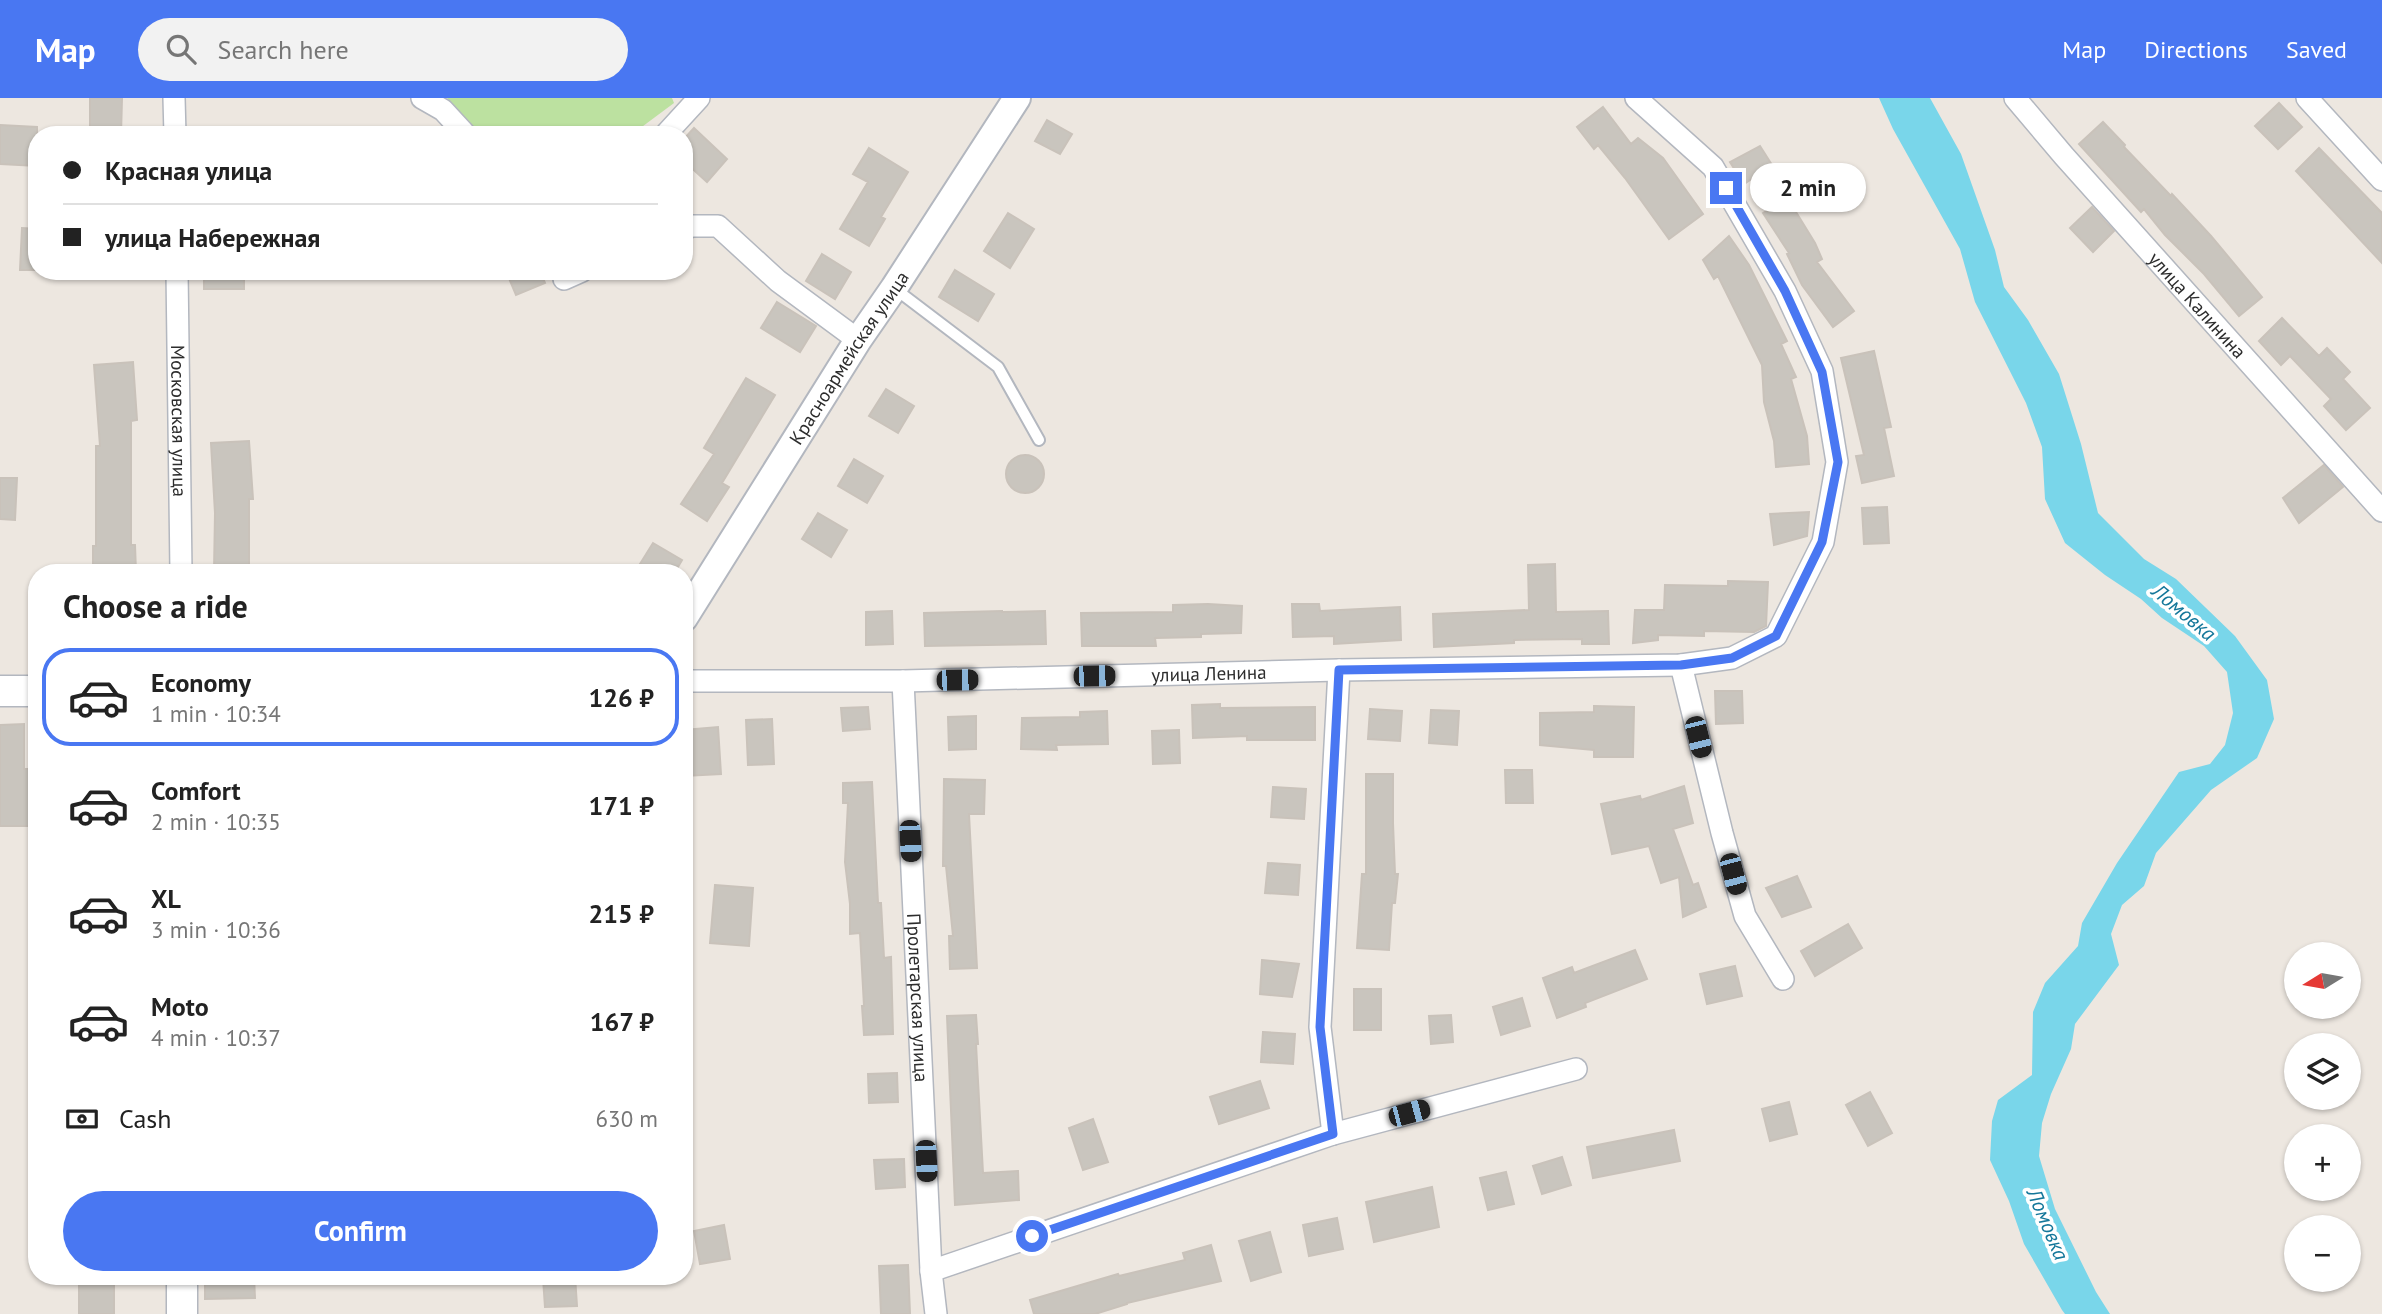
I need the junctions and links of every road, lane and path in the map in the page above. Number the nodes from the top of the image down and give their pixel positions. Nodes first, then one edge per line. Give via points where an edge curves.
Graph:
1 (174, 98) edge
2 (422, 98) edge
3 (699, 98) edge
4 (1017, 98) edge
5 (1636, 98) edge
6 (2015, 98) edge
7 (2307, 98) edge
8 (175, 126) edge
9 (458, 126) edge
10 (673, 126) edge
11 (2382, 180) edge
12 (693, 226) edge
13 (177, 280) edge
14 (894, 288) junction
15 (858, 340) junction
16 (1039, 440) dead end
17 (2382, 511) edge
18 (181, 564) edge
19 (693, 604) edge
20 (1681, 665) junction
21 (1339, 670) junction
22 (693, 681) edge
23 (902, 681) junction
24 (0, 691) edge
25 (28, 691) edge
26 (1783, 979) dead end
27 (1576, 1069) dead end
28 (1333, 1134) junction
29 (931, 1270) junction
30 (182, 1285) edge
31 (181, 1314) edge
32 (936, 1314) edge

1 - 8 street
2 - 9 street via 443,110
3 - 10 street
4 - 14 street, Красноармейская улица
5 - 20 street, улица Ленина via 1713,167 1785,291 1822,372 1838,462 1822,542 1776,636 1732,658
6 - 17 street, улица Калинина
7 - 11 street
12 - 15 street via 718,226 778,281
13 - 18 street, Московская улица
14 - 15 street, Красноармейская улица
14 - 16 lane via 998,367
15 - 19 street, Красноармейская улица
20 - 21 street, улица Ленина
20 - 26 street via 1745,916
21 - 23 street, улица Ленина
21 - 28 street via 1320,1027
22 - 23 street, улица Ленина
23 - 29 street, Пролетарская улица
24 - 25 main road
27 - 28 street
28 - 29 street
29 - 32 street, Пролетарская улица
30 - 31 main road

